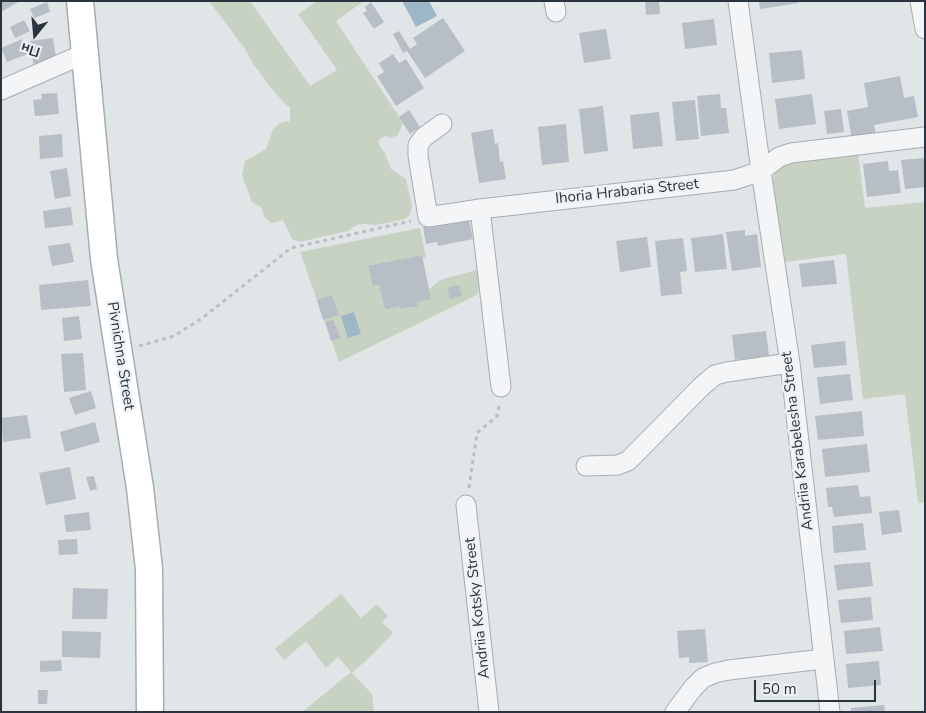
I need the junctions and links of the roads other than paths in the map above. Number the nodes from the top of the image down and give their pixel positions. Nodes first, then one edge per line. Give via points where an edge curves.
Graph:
1 (80, 1) edge
2 (738, 1) edge
3 (920, 1) edge
4 (925, 29) edge
5 (86, 54) junction
6 (1, 90) edge
7 (442, 124) dead end
8 (925, 137) edge
9 (761, 171) junction
10 (480, 209) junction
11 (790, 363) junction
12 (501, 387) road end
13 (586, 466) dead end
14 (466, 505) road end
15 (823, 659) junction
16 (150, 712) edge
17 (489, 712) edge
18 (675, 712) edge
19 (830, 712) edge

1 - 5 street, Pivnichna Street
2 - 9 street, Andriia Karabelesha Street
3 - 4 street
5 - 6 street
5 - 16 street, Pivnichna Street via 104,259 140,488 149,569
7 - 10 street, Ihoria Hrabaria Street via 418,145 428,217
8 - 9 street, Ihoria Hrabaria Street via 791,154 780,157
9 - 10 street, Ihoria Hrabaria Street via 734,180
9 - 11 street, Andriia Karabelesha Street
10 - 12 street
11 - 13 street via 715,375 628,461 618,465
11 - 15 street, Andriia Karabelesha Street
14 - 17 street, Andriia Kotsky Street
15 - 18 street via 709,675 693,688
15 - 19 street, Andriia Karabelesha Street

